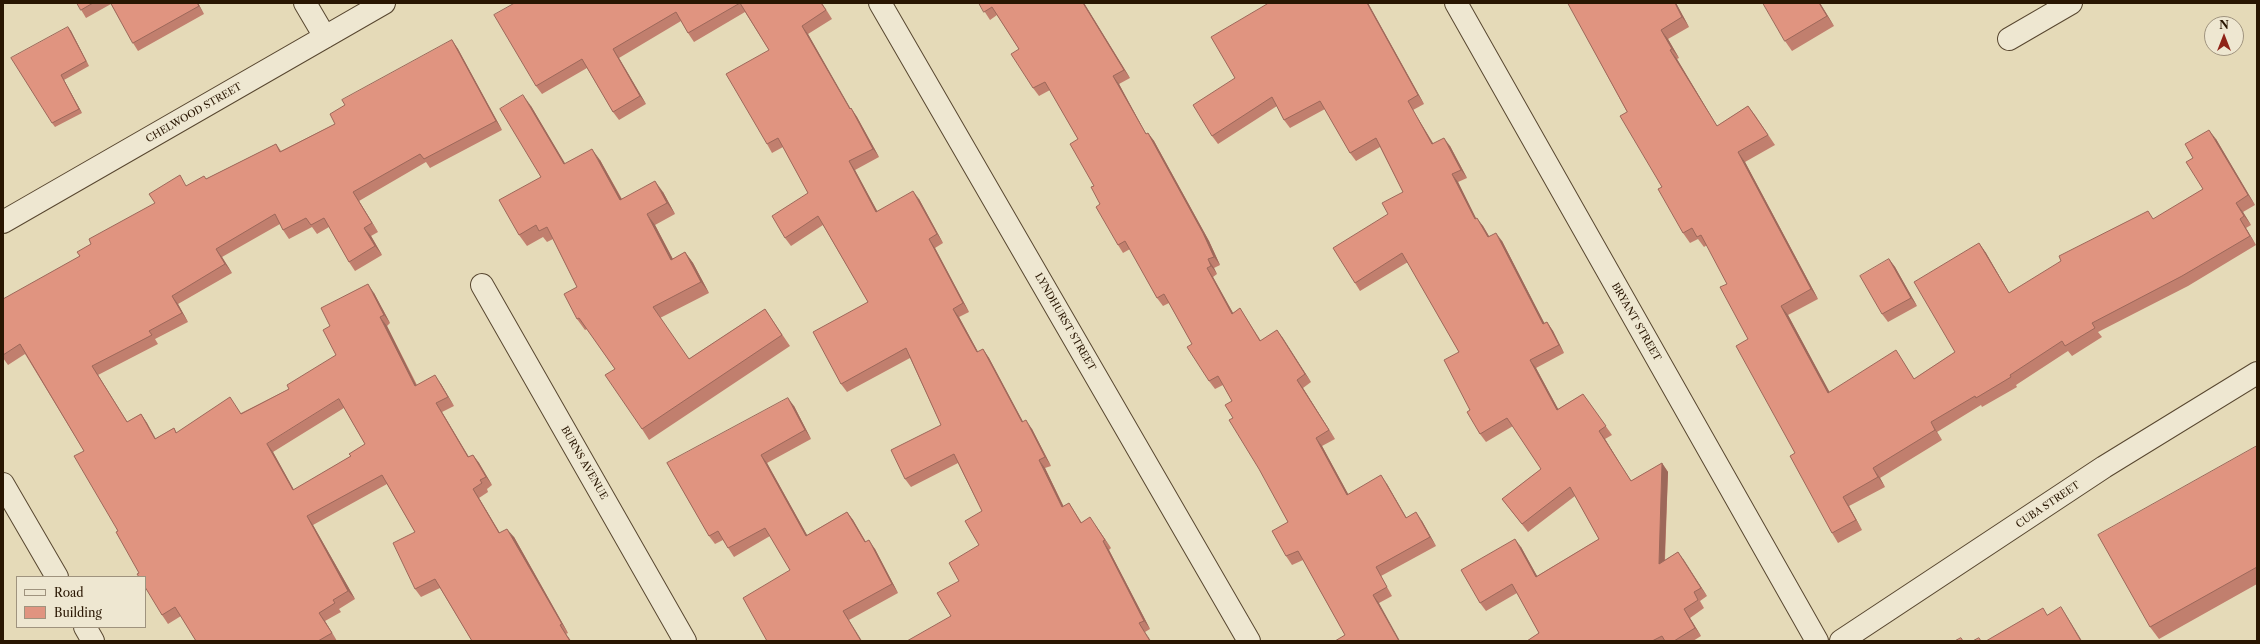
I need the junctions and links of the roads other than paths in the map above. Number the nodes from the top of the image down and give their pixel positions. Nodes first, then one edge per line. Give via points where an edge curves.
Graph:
1 (304, 3) edge
2 (384, 3) edge
3 (880, 3) edge
4 (1456, 3) edge
5 (2071, 3) edge
6 (325, 38) junction
7 (2009, 39) dead end
8 (3, 222) edge
9 (482, 285) dead end
10 (2257, 373) edge
11 (3, 484) edge
12 (55, 576) edge
13 (86, 628) edge
14 (94, 641) edge
15 (685, 641) edge
16 (1250, 641) edge
17 (1817, 641) edge
18 (1841, 641) edge

1 - 6 street
2 - 6 street, CHELWOOD STREET
3 - 16 street, LYNDHURST STREET
4 - 17 street, BRYANT STREET
5 - 7 street
6 - 8 street, CHELWOOD STREET
9 - 15 street, BURNS AVENUE
10 - 18 street, CUBA STREET via 2104,467
11 - 12 street
13 - 14 street

